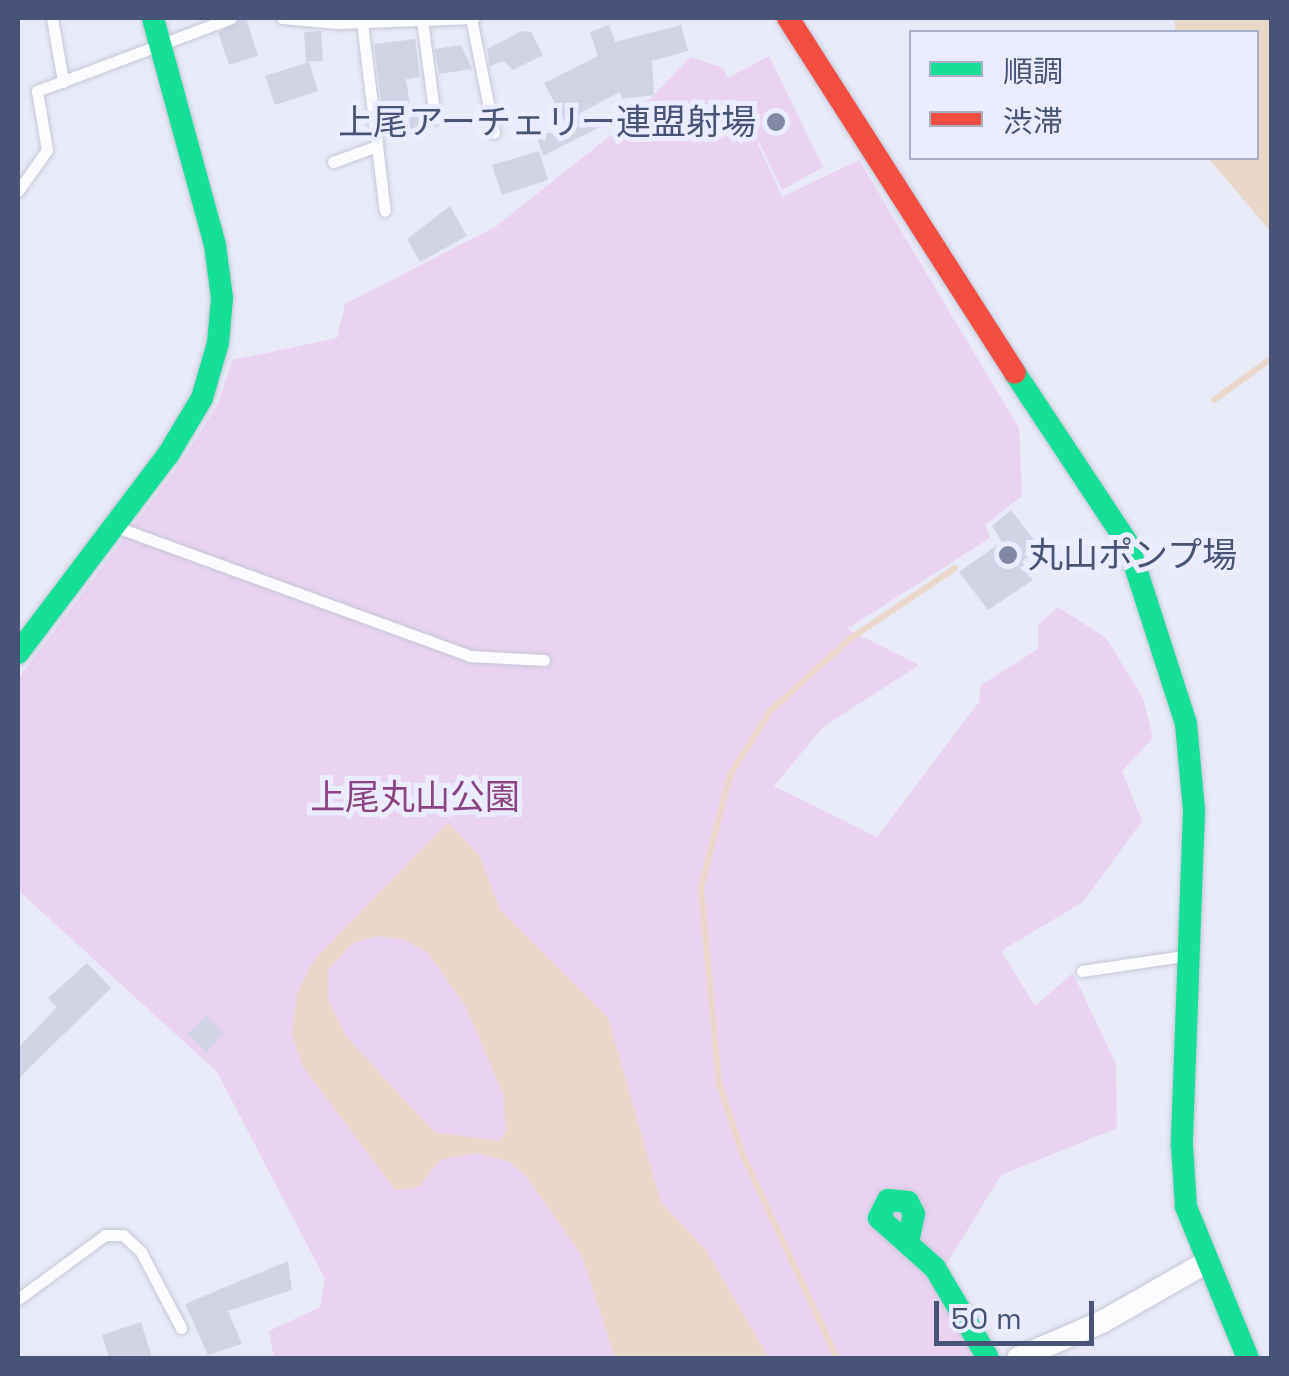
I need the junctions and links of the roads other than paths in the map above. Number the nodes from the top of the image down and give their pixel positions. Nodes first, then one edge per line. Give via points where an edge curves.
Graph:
1 (52, 18) edge
2 (154, 18) edge
3 (231, 18) edge
4 (282, 18) edge
5 (472, 18) edge
6 (788, 18) edge
7 (422, 20) edge
8 (362, 22) junction
9 (160, 45) junction
10 (62, 82) junction
11 (435, 118) dead end
12 (494, 133) dead end
13 (377, 146) junction
14 (333, 162) dead end
15 (18, 190) edge
16 (385, 211) dead end
17 (110, 524) junction
18 (18, 653) edge
19 (544, 660) dead end
20 (1188, 956) junction
21 (1082, 971) dead end
22 (908, 1242) dead end
23 (1208, 1262) junction
24 (18, 1299) edge
25 (181, 1328) dead end
26 (988, 1358) edge
27 (1018, 1358) edge
28 (1248, 1358) edge

1 - 10 lane
2 - 9 street
3 - 9 lane
4 - 8 lane
5 - 7 lane
5 - 12 lane
6 - 20 street via 1128,544 1186,724 1194,811
7 - 8 lane
7 - 11 lane
8 - 13 lane
9 - 10 lane
9 - 17 street via 215,245 222,298 218,343 202,398 168,456
10 - 15 lane via 37,91 47,150
13 - 14 lane
13 - 16 lane
17 - 18 street
17 - 19 lane via 470,656
20 - 21 lane
20 - 23 street via 1184,1185
22 - 26 street via 935,1268
23 - 27 street via 1102,1322
23 - 28 street
24 - 25 lane via 105,1235 123,1236 141,1252

